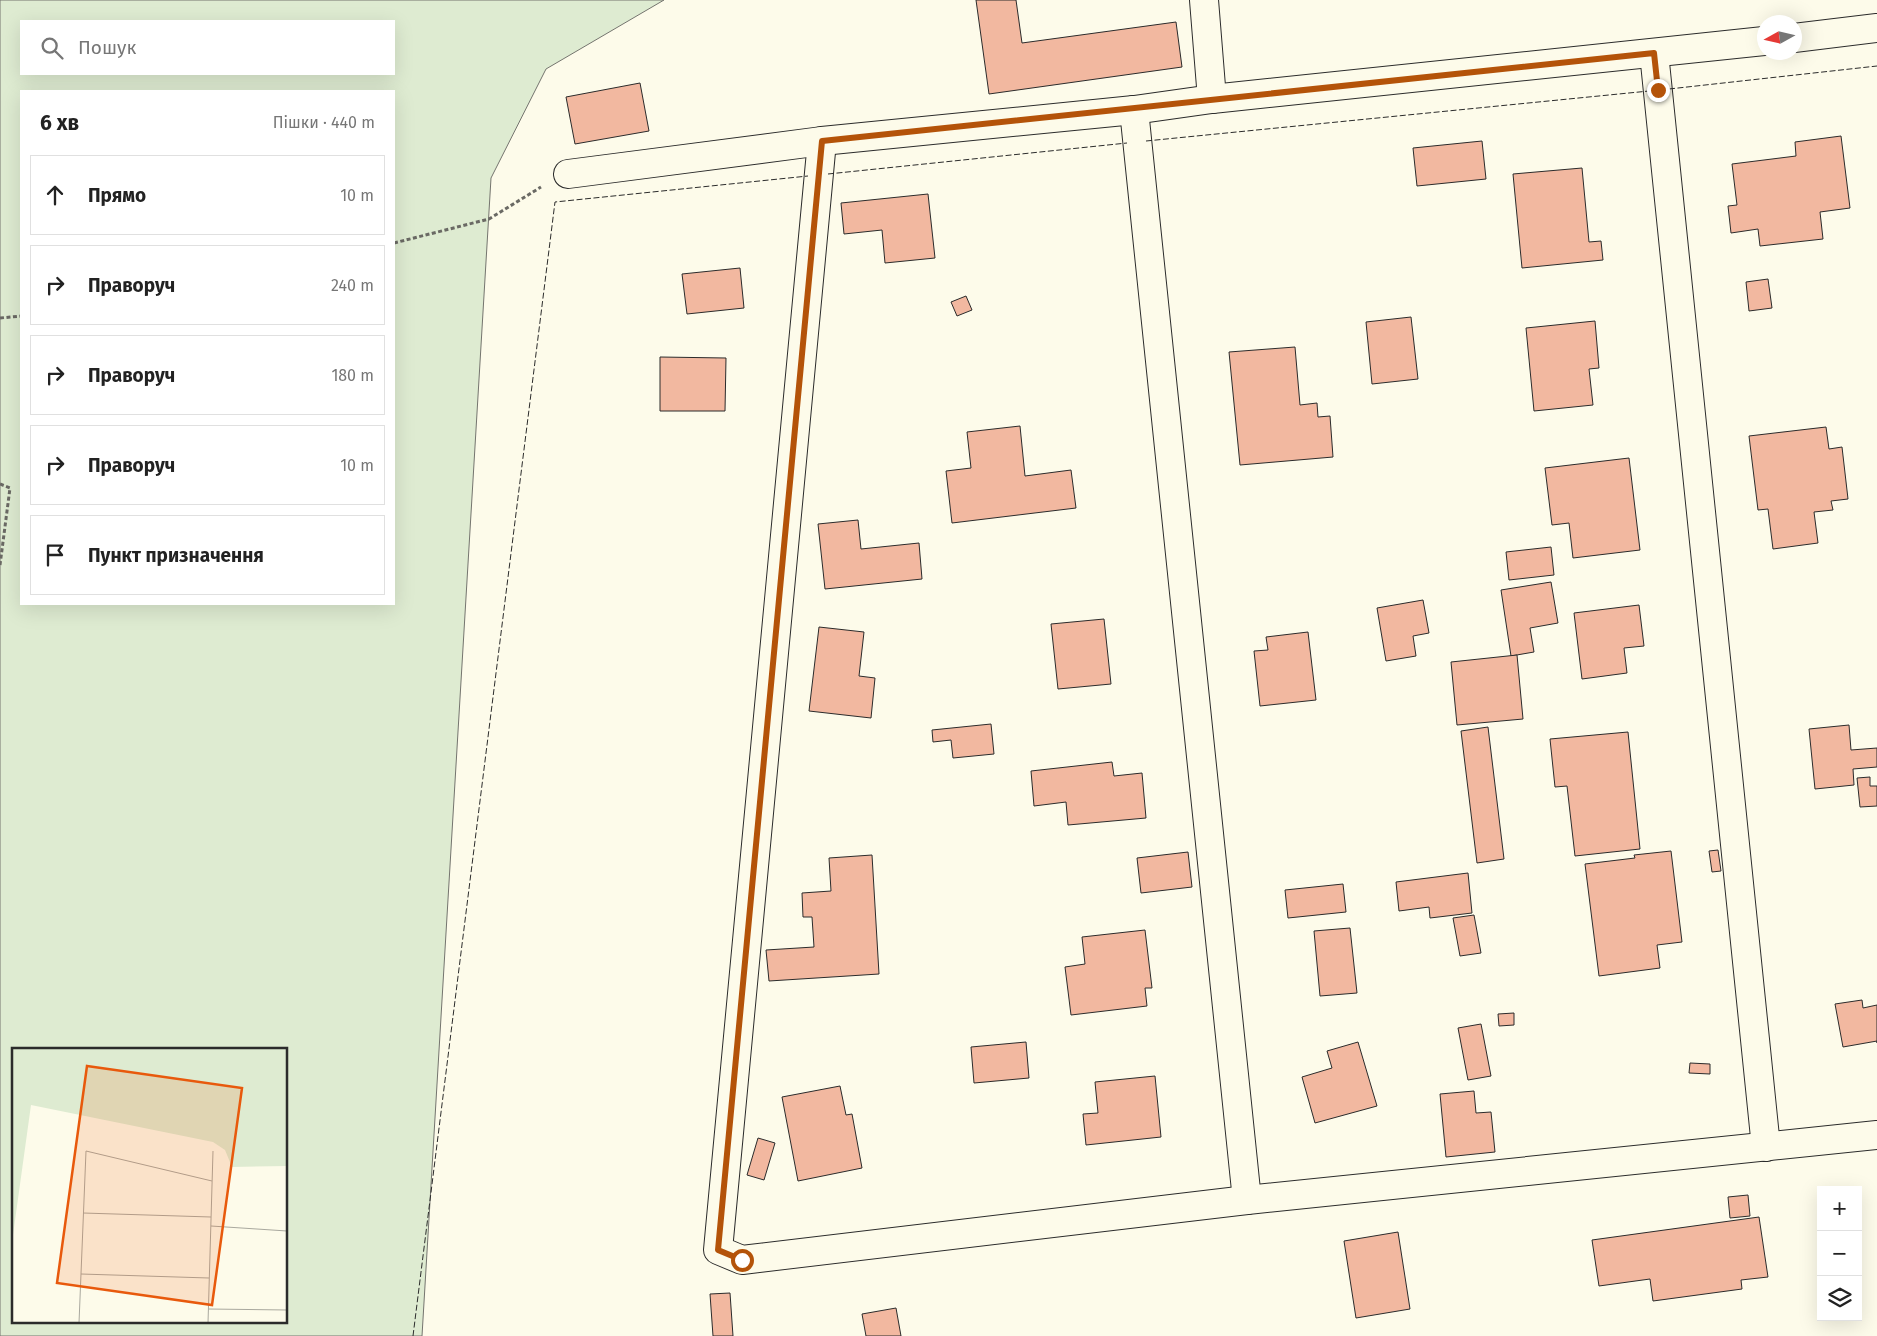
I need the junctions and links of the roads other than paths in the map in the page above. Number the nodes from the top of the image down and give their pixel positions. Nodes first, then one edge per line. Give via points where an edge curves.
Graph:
1 (1204, 0) edge
2 (1877, 28) edge
3 (1802, 37) edge
4 (1757, 42) edge
5 (1654, 53) junction
6 (1212, 100) junction
7 (1134, 110) junction
8 (822, 141) junction
9 (568, 174) road end
10 (1877, 1136) edge
11 (1766, 1147) junction
12 (1247, 1200) junction

1 - 6 street
2 - 3 street
4 - 5 street
5 - 6 street
5 - 11 street
6 - 7 street
7 - 8 street
7 - 12 street
8 - 9 street
8 - 12 street via 718,1250 742,1260
10 - 11 street
11 - 12 street

